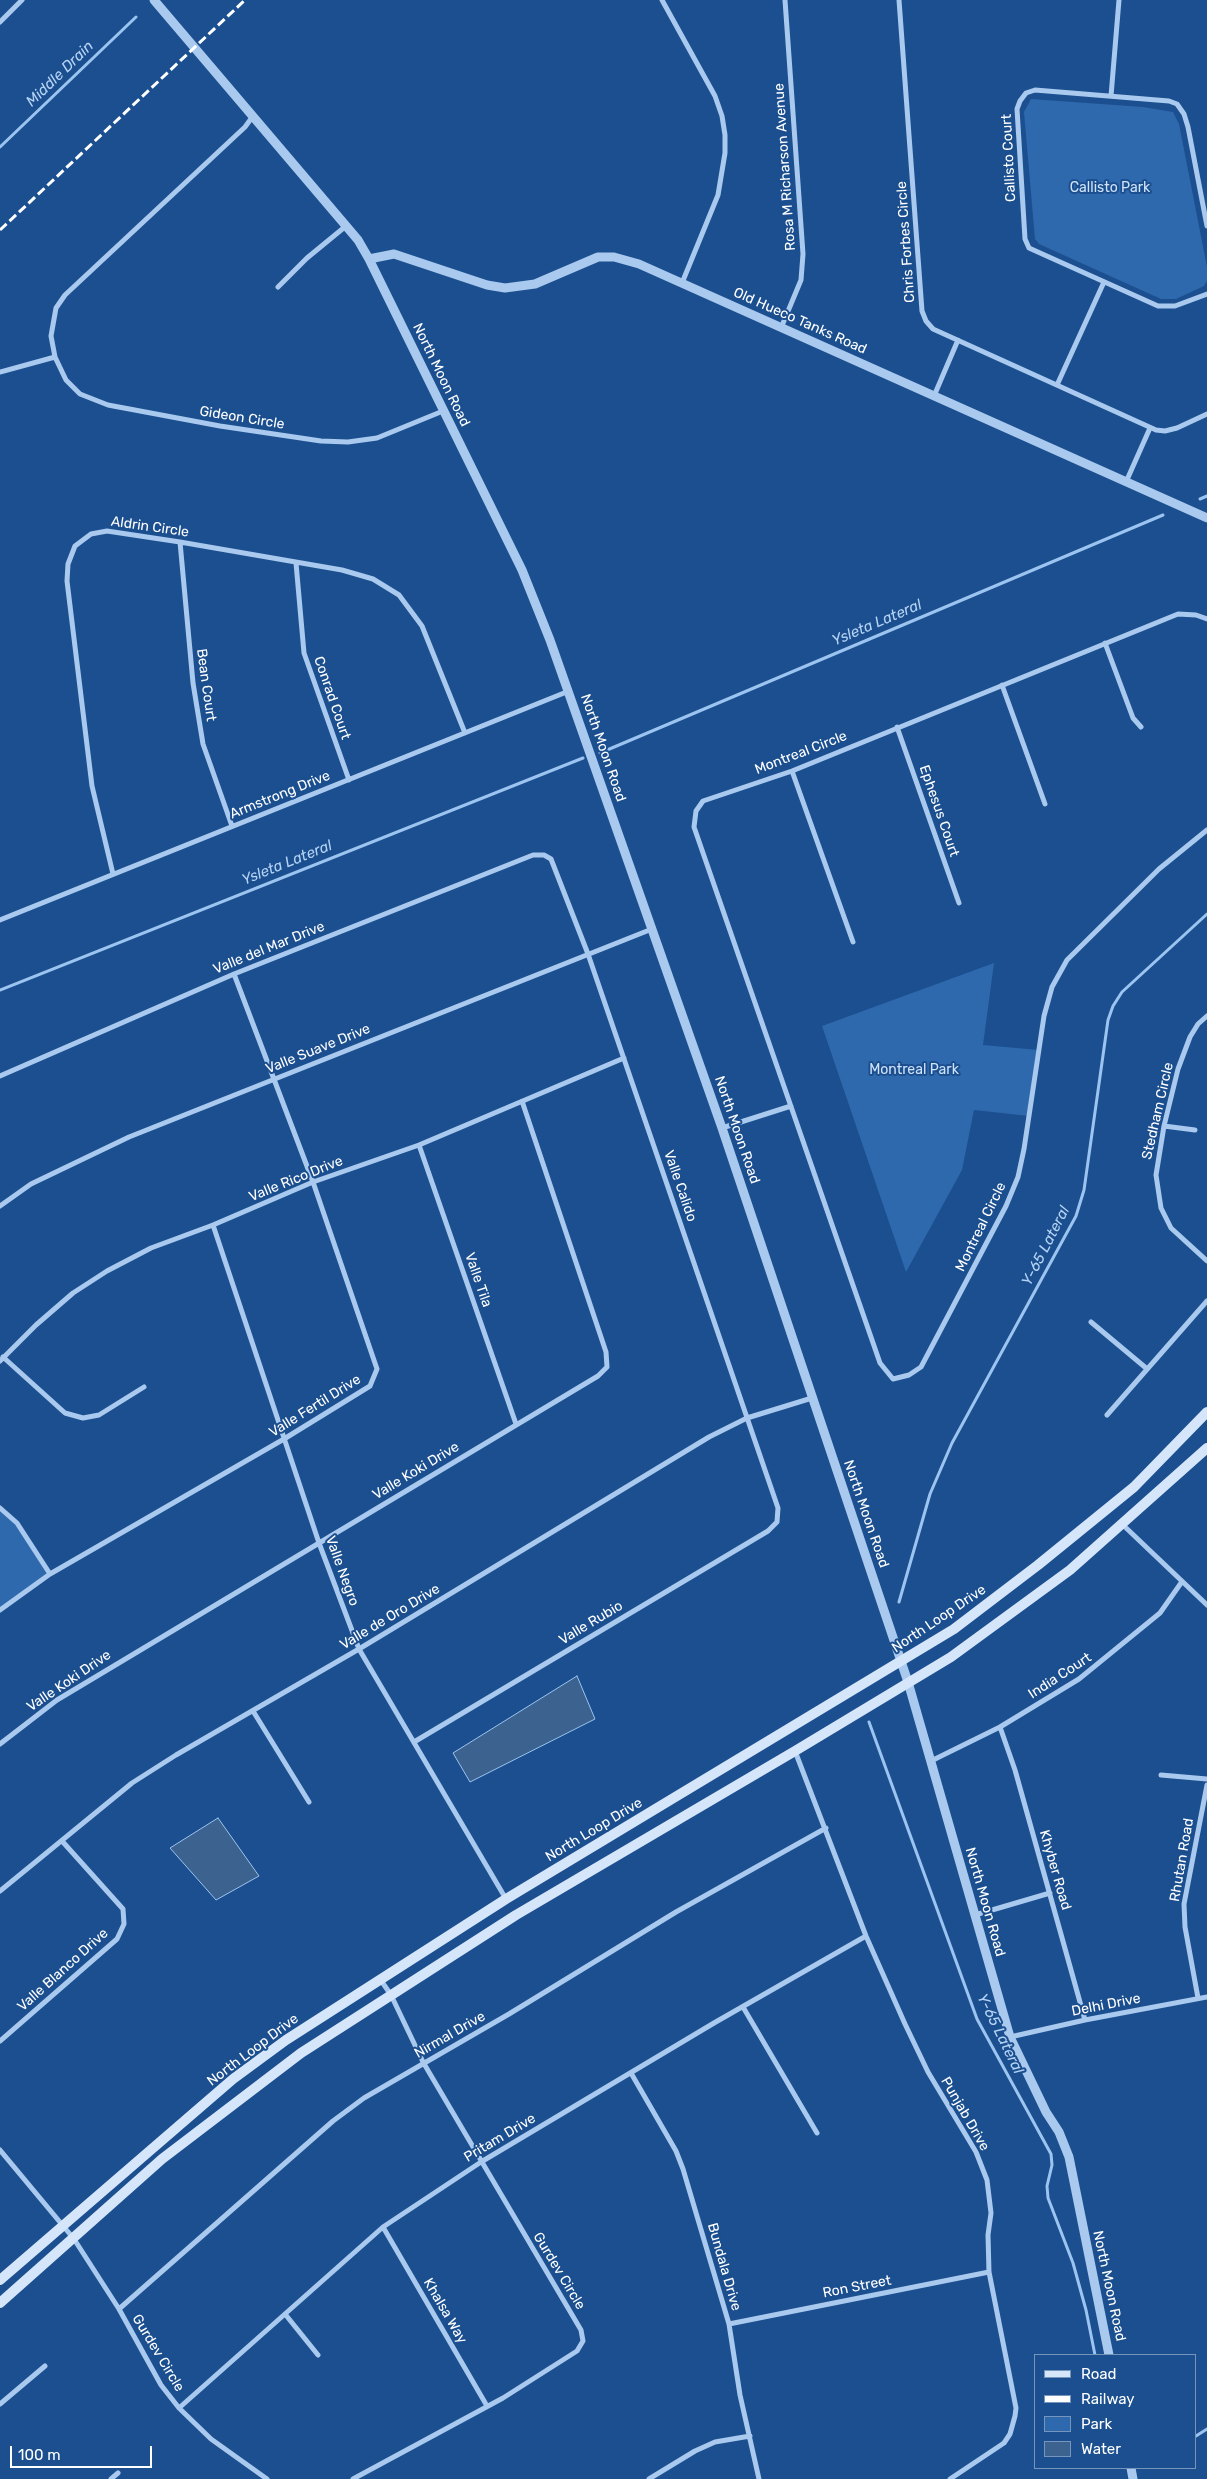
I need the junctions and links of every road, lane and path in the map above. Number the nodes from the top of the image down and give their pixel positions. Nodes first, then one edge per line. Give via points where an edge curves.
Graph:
1 (22, 0) edge
2 (154, 0) edge
3 (662, 0) edge
4 (785, 0) edge
5 (899, 0) edge
6 (1119, 0) edge
7 (0, 22) edge
8 (1111, 96) junction
9 (253, 116) junction
10 (346, 226) junction
11 (1207, 226) edge
12 (369, 259) junction
13 (1104, 282) junction
14 (682, 283) junction
15 (278, 287) dead end
16 (1207, 294) edge
17 (781, 328) junction
18 (958, 340) junction
19 (54, 358) junction
20 (0, 372) edge
21 (1057, 385) junction
22 (934, 396) junction
23 (443, 410) junction
24 (1207, 414) edge
25 (1150, 428) junction
26 (1126, 482) junction
27 (1207, 518) edge
28 (180, 542) junction
29 (296, 563) junction
30 (1207, 620) edge
31 (1105, 643) junction
32 (1002, 685) junction
33 (569, 691) junction
34 (897, 727) junction
35 (1141, 727) dead end
36 (465, 733) junction
37 (792, 771) junction
38 (349, 780) junction
39 (1045, 804) dead end
40 (232, 826) junction
41 (1207, 830) edge
42 (551, 858) joint
43 (112, 874) junction
44 (959, 903) dead end
45 (0, 920) edge
46 (652, 929) junction
47 (853, 942) dead end
48 (588, 954) junction
49 (234, 974) junction
50 (1207, 1016) edge
51 (624, 1058) junction
52 (0, 1076) edge
53 (274, 1078) junction
54 (522, 1100) junction
55 (791, 1106) junction
56 (1164, 1126) junction
57 (722, 1128) junction
58 (1195, 1130) dead end
59 (419, 1145) junction
60 (313, 1182) junction
61 (0, 1206) edge
62 (213, 1225) junction
63 (1207, 1261) edge
64 (1207, 1301) edge
65 (1091, 1322) dead end
66 (2, 1359) edge
67 (1146, 1368) junction
68 (144, 1387) dead end
69 (812, 1398) junction
70 (1207, 1412) edge
71 (1107, 1414) dead end
72 (747, 1418) junction
73 (516, 1424) junction
74 (284, 1439) junction
75 (1207, 1448) edge
76 (0, 1508) edge
77 (777, 1522) joint
78 (1123, 1525) junction
79 (319, 1543) junction
80 (50, 1574) junction
81 (1181, 1583) junction
82 (1207, 1605) edge
83 (0, 1610) edge
84 (359, 1649) junction
85 (900, 1662) junction
86 (908, 1682) junction
87 (253, 1711) junction
88 (1000, 1727) junction
89 (414, 1742) junction
90 (0, 1744) edge
91 (795, 1751) junction
92 (931, 1761) junction
93 (1161, 1775) dead end
94 (1207, 1779) edge
95 (1207, 1784) edge
96 (309, 1802) dead end
97 (826, 1828) junction
98 (62, 1841) junction
99 (0, 1891) edge
100 (1050, 1893) junction
101 (506, 1899) junction
102 (975, 1915) junction
103 (866, 1936) junction
104 (380, 1978) junction
105 (391, 1994) junction
106 (1207, 1997) edge
107 (1198, 1998) junction
108 (742, 2007) junction
109 (1085, 2020) junction
110 (1010, 2037) junction
111 (0, 2041) edge
112 (423, 2062) junction
113 (631, 2073) junction
114 (817, 2133) dead end
115 (0, 2150) edge
116 (480, 2162) junction
117 (63, 2225) junction
118 (383, 2227) junction
119 (74, 2239) junction
120 (989, 2272) junction
121 (0, 2280) edge
122 (0, 2303) edge
123 (119, 2309) junction
124 (286, 2314) junction
125 (728, 2324) junction
126 (1109, 2354) edge
127 (318, 2355) dead end
128 (45, 2366) dead end
129 (0, 2404) edge
130 (487, 2406) junction
131 (179, 2408) junction
132 (750, 2436) junction
133 (118, 2473) dead end
134 (111, 2479) edge
135 (267, 2479) edge
136 (353, 2479) edge
137 (649, 2479) edge
138 (758, 2479) edge
139 (950, 2479) edge

1 - 7 street
2 - 9 street, North Moon Road
3 - 14 street via 715,96 725,135 718,195
4 - 17 street, Rosa M Richarson Avenue via 803,254 801,280
5 - 18 street, Chris Forbes Circle via 922,311 932,329
6 - 8 street
8 - 11 street, Callisto Court via 1177,104 1188,127
8 - 13 street, Callisto Court via 1035,90 1026,93 1017,109 1025,239 1029,248
9 - 10 street, North Moon Road
9 - 19 street, Gideon Circle via 65,295 56,308 51,326
10 - 12 street, North Moon Road
10 - 15 street
12 - 14 street, Old Hueco Tanks Road via 394,254 505,288 535,284 591,259 614,257
12 - 23 street, North Moon Road
13 - 16 street, Callisto Court via 1166,308
13 - 21 street
14 - 17 street, Old Hueco Tanks Road
17 - 22 street, Old Hueco Tanks Road
18 - 21 street, Chris Forbes Circle
18 - 22 street
19 - 20 street
19 - 23 street, Gideon Circle via 66,380 80,394 94,401 304,439 348,442 378,438
21 - 25 street, Chris Forbes Circle
22 - 26 street, Old Hueco Tanks Road
23 - 33 street, North Moon Road via 522,570
24 - 25 street, Chris Forbes Circle via 1165,431
25 - 26 street
26 - 27 street, Old Hueco Tanks Road
28 - 29 street, Aldrin Circle
28 - 40 street, Bean Court via 190,657 201,734
28 - 43 street, Aldrin Circle via 98,532 79,541 68,564 75,658 92,786
29 - 36 street, Aldrin Circle via 363,576 388,587 399,596 422,626
29 - 38 street, Conrad Court via 304,653
30 - 31 street, Montreal Circle via 1196,615 1178,614
31 - 32 street, Montreal Circle
31 - 35 street via 1133,718
32 - 34 street, Montreal Circle
32 - 39 street
33 - 36 street, Armstrong Drive
33 - 46 street, North Moon Road
34 - 37 street, Montreal Circle
34 - 44 street, Ephesus Court
36 - 38 street, Armstrong Drive
37 - 47 street
37 - 55 street, Montreal Circle via 703,801 696,811 694,827
38 - 40 street, Armstrong Drive
40 - 43 street, Armstrong Drive
41 - 55 street, Montreal Circle via 1159,869 1090,937 1068,960 1052,987 1044,1016 1018,1177 921,1367 909,1375 892,1379 880,1364
42 - 48 street, Valle Calido
42 - 49 street, Valle del Mar Drive via 533,855
43 - 45 street, Armstrong Drive
46 - 48 street, Valle Suave Drive
46 - 57 street, North Moon Road
48 - 51 street, Valle Calido
48 - 53 street, Valle Suave Drive
49 - 52 street, Valle del Mar Drive
49 - 53 street, Valle Fertil Drive
50 - 56 street, Stedham Circle via 1198,1024 1186,1047
51 - 54 street, Valle Rico Drive
51 - 72 street, Valle Calido
53 - 60 street, Valle Fertil Drive
53 - 61 street, Valle Suave Drive via 82,1158 31,1184
54 - 59 street, Valle Rico Drive
54 - 73 street, Valle Koki Drive via 606,1352 607,1367 598,1376
55 - 57 street
56 - 58 street
56 - 63 street, Stedham Circle via 1156,1175 1161,1208 1171,1228
57 - 69 street, North Moon Road
59 - 60 street, Valle Rico Drive
59 - 73 street, Valle Tila
60 - 62 street, Valle Rico Drive
60 - 74 street, Valle Fertil Drive via 377,1369 370,1386
62 - 66 street, Valle Rico Drive via 151,1248 107,1270 73,1293
62 - 74 street, Valle Negro
64 - 67 street
65 - 67 street
66 - 68 street via 65,1413 83,1418 98,1415
67 - 71 street
69 - 72 street, Valle de Oro Drive
69 - 85 street, North Moon Road
70 - 85 main road, North Loop Drive via 1134,1487 962,1623
72 - 77 street, Valle Calido via 778,1508
72 - 84 street, Valle de Oro Drive via 709,1437
73 - 79 street, Valle Koki Drive
74 - 79 street, Valle Negro
74 - 80 street, Valle Fertil Drive
75 - 78 main road
76 - 80 street via 17,1524
77 - 89 street, Valle Rubio via 759,1536
78 - 81 street
78 - 86 main road via 1002,1622
79 - 84 street, Valle Negro
79 - 90 street, Valle Koki Drive via 57,1700
80 - 83 street, Valle Fertil Drive
81 - 82 street
81 - 88 street, India Court via 1160,1613 1112,1654 1079,1679
84 - 87 street, Valle de Oro Drive
84 - 89 street, Valle Negro
85 - 86 street, North Moon Road
85 - 101 main road, North Loop Drive
86 - 91 main road
86 - 92 street, North Moon Road
87 - 96 street
87 - 98 street, Valle de Oro Drive via 132,1783
88 - 92 street, India Court
88 - 100 street, Khyber Road
89 - 101 street, Valle Negro
91 - 97 street, Punjab Drive
91 - 105 main road via 516,1915
92 - 102 street, North Moon Road
93 - 94 street
95 - 107 street, Rhutan Road via 1184,1904
97 - 103 street, Punjab Drive
97 - 112 street, Nirmal Drive via 676,1912 509,2014
98 - 99 street, Valle de Oro Drive
98 - 111 street, Valle Blanco Drive via 123,1909 124,1924 117,1939
100 - 102 street
100 - 109 street, Khyber Road
101 - 104 main road, North Loop Drive
102 - 110 street, North Moon Road
103 - 108 street, Pritam Drive
103 - 120 street, Punjab Drive via 928,2072 983,2167 990,2197
104 - 105 street, Gurdev Circle
104 - 117 main road, North Loop Drive via 233,2079
105 - 112 street, Gurdev Circle
105 - 119 main road via 301,2053 162,2159
106 - 107 street, Delhi Drive
107 - 109 street, Delhi Drive
108 - 113 street, Pritam Drive
108 - 114 street
109 - 110 street, Delhi Drive
110 - 126 street, North Moon Road via 1069,2157
112 - 116 street, Gurdev Circle
112 - 123 street, Nirmal Drive via 333,2121
113 - 116 street, Pritam Drive
113 - 125 street, Bundala Drive via 684,2169
115 - 117 street, Gurdev Circle
116 - 118 street, Pritam Drive
116 - 130 street, Gurdev Circle via 583,2336 577,2351
117 - 119 street, Gurdev Circle
117 - 121 main road, North Loop Drive
118 - 124 street, Pritam Drive
118 - 130 street, Khalsa Way
119 - 122 main road
119 - 123 street, Gurdev Circle
120 - 125 street, Ron Street
120 - 139 street, Punjab Drive via 1015,2416 1004,2443
123 - 131 street, Gurdev Circle via 161,2385
124 - 127 street
124 - 131 street, Pritam Drive
125 - 132 street, Bundala Drive
128 - 129 street
130 - 136 street, Gurdev Circle
131 - 135 street, Gurdev Circle via 211,2439
132 - 137 street via 715,2442
132 - 138 street, Bundala Drive
133 - 134 street

